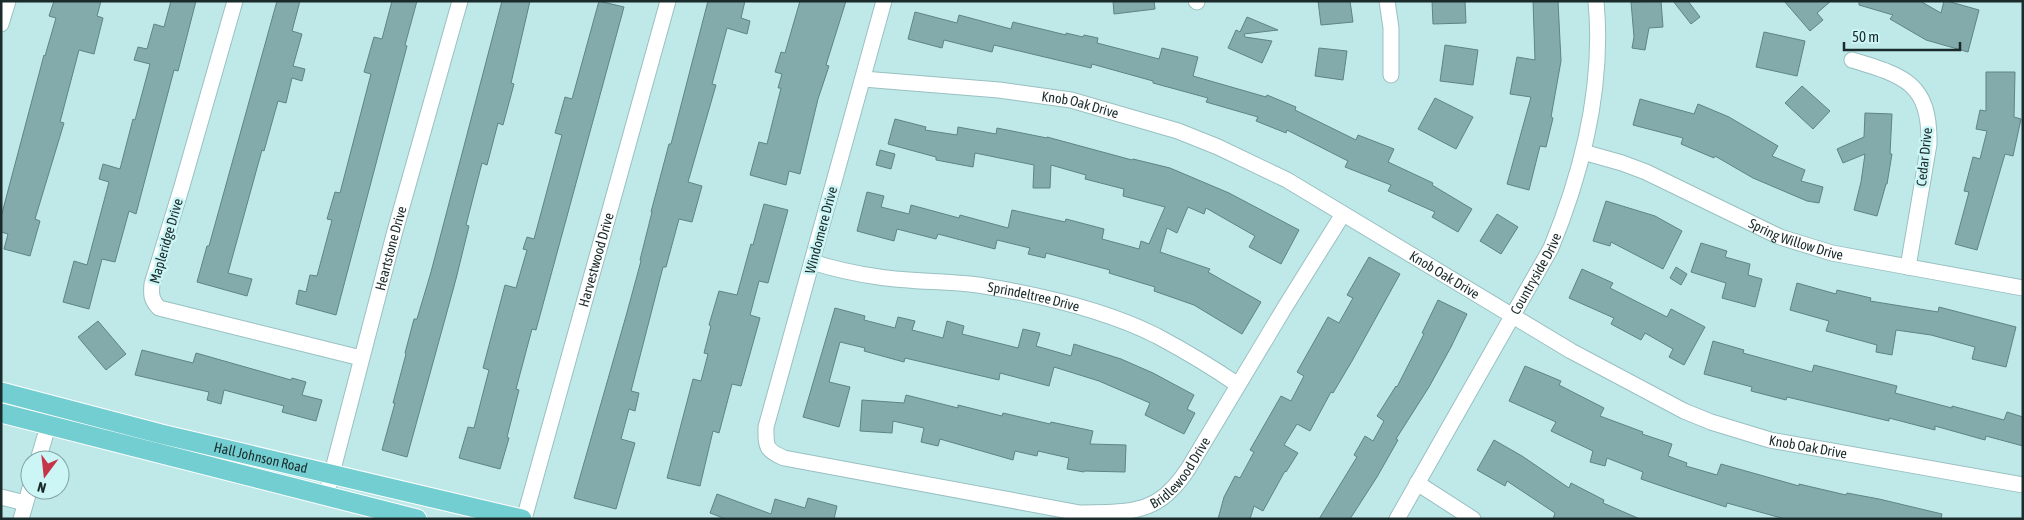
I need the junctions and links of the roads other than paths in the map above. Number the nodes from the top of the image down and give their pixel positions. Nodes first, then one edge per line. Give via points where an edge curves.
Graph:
1 (8, 1) edge
2 (235, 1) edge
3 (460, 1) edge
4 (668, 1) edge
5 (884, 1) edge
6 (1387, 1) edge
7 (1596, 1) edge
8 (1, 24) edge
9 (1852, 60) dead end
10 (1391, 75) dead end
11 (863, 79) junction
12 (1583, 152) junction
13 (1343, 214) junction
14 (812, 262) junction
15 (1908, 267) junction
16 (2023, 288) edge
17 (1513, 316) junction
18 (361, 358) junction
19 (1238, 385) junction
20 (1, 392) edge
21 (54, 406) junction
22 (1, 413) edge
23 (48, 426) junction
24 (41, 450) edge
25 (776, 455) joint
26 (331, 474) junction
27 (1417, 483) junction
28 (2023, 485) edge
29 (326, 496) junction
30 (1, 497) edge
31 (27, 500) edge
32 (26, 503) junction
33 (21, 519) edge
34 (417, 519) edge
35 (523, 519) edge
36 (1397, 519) edge
37 (1473, 519) edge

1 - 8 street
2 - 18 street, Mapleridge Drive via 152,284 153,302 159,308
3 - 18 street, Heartstone Drive
4 - 35 street, Harvestwood Drive
5 - 11 street, Windomere Drive
6 - 10 street
7 - 12 street, Countryside Drive via 1599,26 1596,80
9 - 15 street, Cedar Drive via 1904,78 1922,97 1926,108 1929,144
11 - 13 street, Knob Oak Drive via 999,90 1071,100 1124,114 1218,147 1287,180
11 - 14 street, Windomere Drive
12 - 15 street, Spring Willow Drive via 1646,172 1780,237 1832,253
12 - 17 street, Countryside Drive via 1569,204 1551,248
13 - 17 street, Knob Oak Drive
13 - 19 street, Bridlewood Drive
14 - 19 street, Sprindeltree Drive via 880,278 979,286 1049,299 1121,321 1155,336 1198,358
14 - 25 street, Windomere Drive via 766,427 766,444
15 - 16 street, Spring Willow Drive
17 - 27 street, Countryside Drive
17 - 28 street, Knob Oak Drive via 1571,351 1711,422 1770,440
18 - 26 street, Heartstone Drive
19 - 25 street, Bridlewood Drive via 1188,469 1171,491 1159,501 1138,510 1080,512
20 - 21 main road, Hall Johnson Road
21 - 23 street
21 - 26 main road, Hall Johnson Road
22 - 23 main road, Hall Johnson Road
23 - 24 street
23 - 29 main road, Hall Johnson Road
26 - 29 street, Heartstone Drive
26 - 35 main road, Hall Johnson Road
27 - 36 street, Countryside Drive
27 - 37 street
29 - 34 main road, Hall Johnson Road
30 - 32 street
31 - 32 street
32 - 33 street

